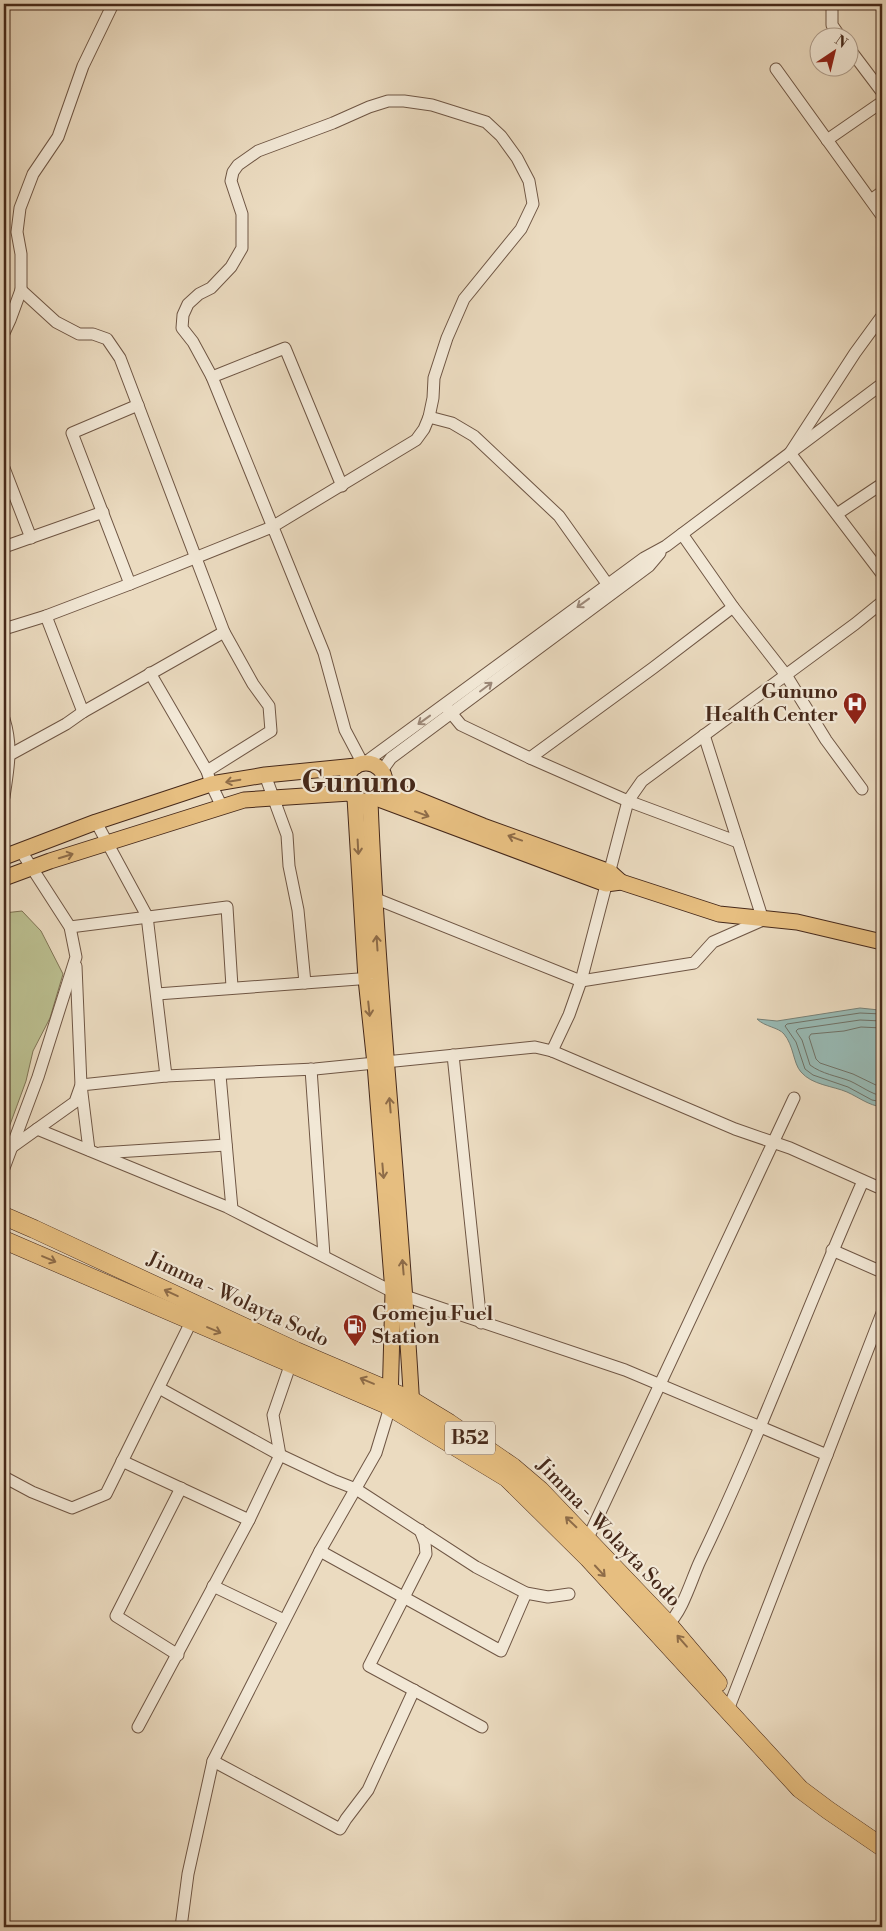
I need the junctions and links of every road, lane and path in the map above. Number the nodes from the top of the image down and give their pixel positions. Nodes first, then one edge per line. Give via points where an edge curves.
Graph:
1 (113, 4) edge
2 (832, 4) edge
3 (834, 28) edge
4 (858, 60) edge
5 (776, 68) dead end
6 (882, 92) edge
7 (882, 102) edge
8 (827, 140) junction
9 (882, 192) edge
10 (871, 200) junction
11 (882, 216) edge
12 (21, 290) junction
13 (882, 316) edge
14 (4, 333) edge
15 (212, 377) junction
16 (882, 384) edge
17 (138, 405) junction
18 (429, 417) junction
19 (790, 453) junction
20 (4, 468) edge
21 (882, 484) edge
22 (342, 486) junction
23 (103, 512) junction
24 (837, 514) junction
25 (272, 527) junction
26 (682, 534) junction
27 (31, 538) junction
28 (666, 546) junction
29 (4, 547) edge
30 (197, 559) junction
31 (882, 574) edge
32 (130, 584) junction
33 (608, 585) junction
34 (882, 602) edge
35 (733, 607) junction
36 (46, 616) junction
37 (4, 629) edge
38 (224, 632) junction
39 (150, 673) junction
40 (786, 675) junction
41 (448, 709) junction
42 (83, 712) junction
43 (4, 720) edge
44 (704, 735) junction
45 (7, 757) edge
46 (530, 758) junction
47 (359, 765) junction
48 (265, 775) junction
49 (209, 778) junction
50 (862, 790) dead end
51 (369, 791) junction
52 (4, 797) edge
53 (274, 798) junction
54 (628, 801) junction
55 (222, 808) junction
56 (96, 822) junction
57 (738, 842) junction
58 (107, 844) junction
59 (21, 852) junction
60 (4, 858) edge
61 (31, 868) junction
62 (4, 878) edge
63 (612, 879) junction
64 (374, 898) junction
65 (146, 916) junction
66 (763, 920) junction
67 (70, 927) junction
68 (882, 942) edge
69 (76, 957) junction
70 (373, 978) junction
71 (581, 981) junction
72 (305, 983) junction
73 (232, 987) junction
74 (157, 994) junction
75 (552, 1051) junction
76 (453, 1055) junction
77 (380, 1062) junction
78 (311, 1069) junction
79 (220, 1074) junction
80 (166, 1076) junction
81 (81, 1086) junction
82 (794, 1098) dead end
83 (37, 1129) junction
84 (774, 1142) junction
85 (226, 1145) junction
86 (12, 1147) junction
87 (93, 1152) junction
88 (4, 1168) edge
89 (862, 1180) junction
90 (882, 1189) edge
91 (232, 1209) junction
92 (4, 1216) edge
93 (4, 1240) edge
94 (832, 1250) junction
95 (324, 1256) junction
96 (882, 1272) edge
97 (399, 1294) junction
98 (882, 1312) edge
99 (196, 1314) junction
100 (481, 1323) junction
101 (294, 1357) junction
102 (660, 1384) junction
103 (159, 1388) junction
104 (390, 1399) junction
105 (411, 1400) junction
106 (412, 1421) junction
107 (759, 1426) junction
108 (280, 1455) junction
109 (827, 1455) junction
110 (122, 1461) junction
111 (4, 1477) edge
112 (181, 1488) junction
113 (356, 1489) junction
114 (248, 1520) junction
115 (420, 1530) junction
116 (588, 1538) junction
117 (320, 1551) junction
118 (213, 1586) junction
119 (526, 1593) junction
120 (569, 1594) dead end
121 (403, 1598) junction
122 (284, 1620) junction
123 (668, 1624) junction
124 (178, 1655) junction
125 (414, 1690) junction
126 (730, 1704) junction
127 (138, 1727) dead end
128 (482, 1727) dead end
129 (213, 1760) junction
130 (882, 1847) edge
131 (181, 1927) edge

1 - 12 street via 83,66 60,130 33,174 20,208 17,232
2 - 3 street
4 - 6 street
5 - 8 street
7 - 8 street
8 - 10 street
9 - 10 street
10 - 11 street
12 - 14 street
12 - 17 street via 56,322 79,334 107,339 120,358
13 - 19 street
15 - 18 street via 182,328 188,304 211,288 231,267 242,248 242,214 232,181 238,165 258,151 388,101 432,105 486,122 501,136 529,181 533,204 521,229 464,299 434,378
15 - 22 street via 285,348
15 - 25 street
16 - 19 street
17 - 23 street via 72,433
17 - 30 street
18 - 22 street via 416,440
18 - 33 street via 452,422 474,436 559,516
19 - 24 street
19 - 26 street
20 - 27 street
21 - 24 street
22 - 25 street
23 - 27 street
23 - 32 street
24 - 31 street
25 - 30 street
25 - 47 street via 324,653 344,730
26 - 28 street
26 - 35 street
27 - 29 street
28 - 33 street
41 -> 28 street via 649,566
30 - 32 street
30 - 38 street
32 - 36 street
33 -> 41 street
34 - 40 street
35 - 40 street
35 - 46 street
36 - 37 street
36 - 42 street
38 - 39 street
38 - 49 street via 268,706 271,731
39 - 42 street
39 - 49 street
40 - 44 street
40 - 50 street
41 - 46 street via 460,725 470,731
41 -> 47 street
41 - 51 street via 391,758
42 - 45 street
43 - 45 street via 9,737
44 - 54 street via 642,781
44 - 57 street
45 - 52 street
46 - 54 street
47 - 48 main road
47 - 51 main road via 370,764
47 - 51 main road via 350,771 347,786
48 -> 49 main road
48 - 53 street
49 - 55 street
49 - 56 main road
51 - 53 main road
51 - 63 main road
51 - 64 main road
51 -> 70 main road
53 - 55 main road via 244,800
53 - 72 street via 287,835
54 - 57 street
54 - 63 street
55 - 58 main road
56 - 58 street
56 - 59 main road
57 - 66 street
61 -> 58 main road
58 - 65 street
59 - 60 main road
59 - 61 street
61 - 62 main road
61 - 67 street
63 - 66 main road via 720,914
63 - 71 street
70 -> 64 main road
64 - 71 street
65 - 67 street
65 - 73 street via 227,907
65 - 74 street
66 - 68 main road via 797,922
66 - 71 street via 713,942 694,963
67 - 69 street
69 - 81 street
69 - 86 street
70 - 72 street
70 - 77 main road
71 - 75 street
72 - 73 street
73 - 74 street
74 - 80 street
75 - 76 street via 534,1047
75 - 84 street via 735,1129
76 - 77 street
76 - 100 street
77 - 78 street
77 - 97 main road
78 - 79 street
78 - 95 street
79 - 80 street
79 - 85 street
80 - 81 street
81 - 83 street via 74,1102
81 - 87 street
82 - 84 street
83 - 86 street
83 - 87 street
84 - 89 street
84 - 102 street
85 - 87 street
85 - 91 street
86 - 88 street
87 - 91 street
89 - 90 street
89 - 94 street
91 - 95 street
99 -> 92 highway, Jimma - Wolayta Sodo / B52
93 -> 99 highway, Jimma - Wolayta Sodo / B52
94 - 96 street
94 - 107 street
95 - 97 street
97 - 100 street
97 - 104 main road
97 - 105 main road
98 - 109 street
99 - 101 highway, Jimma - Wolayta Sodo / B52
99 - 103 street
100 - 102 street
101 - 104 highway, Jimma - Wolayta Sodo / B52
101 - 108 street via 273,1416
102 - 107 street
102 - 116 street
103 - 108 street
103 - 110 street
104 - 105 highway, Jimma - Wolayta Sodo / B52
104 - 106 highway, Jimma - Wolayta Sodo / B52
104 - 113 street via 376,1453
105 - 106 main road
116 -> 105 highway, Jimma - Wolayta Sodo / B52 via 513,1467
106 -> 126 highway, Jimma - Wolayta Sodo / B52 via 507,1478
107 - 109 street
107 - 123 street via 676,1618
108 - 113 street
108 - 114 street
109 - 126 street
110 - 111 street via 106,1494 72,1508
110 - 112 street
112 - 114 street
112 - 124 street via 116,1616
113 - 115 street
113 - 117 street
114 - 118 street
115 - 119 street via 476,1567
115 - 121 street via 426,1554
116 - 123 highway, Jimma - Wolayta Sodo / B52
117 - 121 street
117 - 122 street
118 - 122 street
118 - 124 street
119 - 120 street via 548,1597
119 - 121 street via 501,1651
121 - 125 street via 369,1666
122 - 129 street
126 -> 123 highway, Jimma - Wolayta Sodo / B52
124 - 127 street
125 - 128 street
125 - 129 street via 368,1790 340,1829
126 - 130 highway, Jimma - Wolayta Sodo / B52 via 800,1788
129 - 131 street via 188,1874

